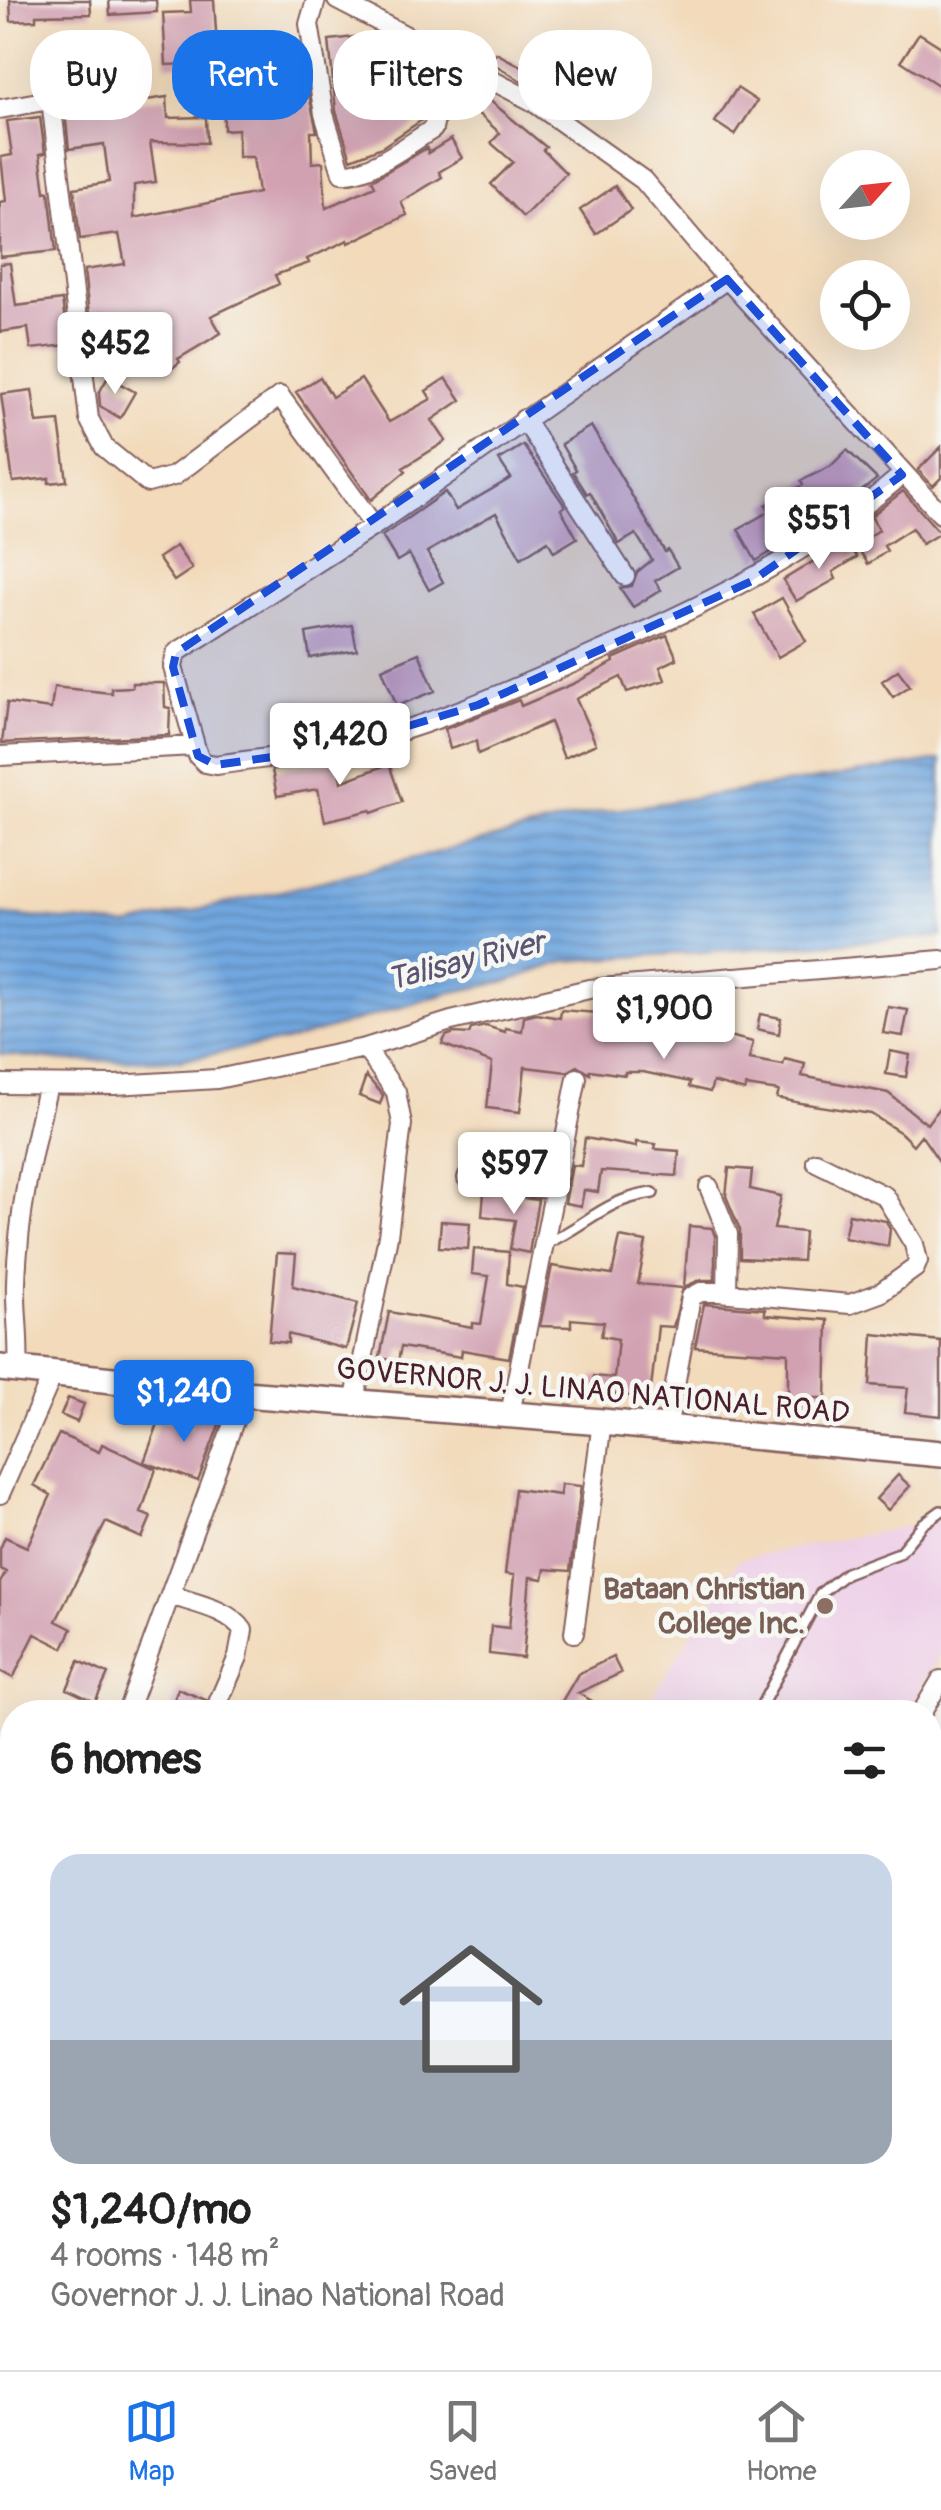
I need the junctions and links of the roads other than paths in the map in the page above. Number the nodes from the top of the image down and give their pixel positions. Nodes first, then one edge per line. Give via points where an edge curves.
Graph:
1 (316, 0) edge
2 (337, 0) edge
3 (395, 30) edge
4 (498, 83) edge
5 (30, 104) edge
6 (0, 109) edge
7 (53, 120) edge
8 (435, 120) edge
9 (727, 279) junction
10 (524, 419) junction
11 (902, 475) junction
12 (941, 514) edge
13 (374, 526) junction
14 (625, 576) dead end
15 (195, 746) junction
16 (0, 756) edge
17 (941, 960) edge
18 (366, 1048) junction
19 (578, 1078) dead end
20 (0, 1084) edge
21 (48, 1085) junction
22 (816, 1162) dead end
23 (467, 1178) dead end
24 (709, 1186) dead end
25 (555, 1190) junction
26 (653, 1192) dead end
27 (544, 1244) junction
28 (728, 1293) junction
29 (9, 1368) edge
30 (54, 1372) junction
31 (244, 1394) junction
32 (354, 1403) junction
33 (510, 1414) junction
34 (602, 1422) junction
35 (667, 1429) junction
36 (941, 1454) edge
37 (0, 1494) edge
38 (941, 1511) edge
39 (170, 1596) junction
40 (574, 1633) dead end
41 (131, 1700) edge
42 (219, 1700) edge
43 (764, 1700) edge

1 - 8 street via 309,24 342,172 370,167 432,130
2 - 3 street
4 - 9 street via 642,180
5 - 6 street
7 - 13 street via 90,419 104,447 148,484 174,476 280,396
9 - 10 street
9 - 11 street
10 - 13 street
10 - 14 street
11 - 12 street
11 - 15 street via 752,581 478,705 335,748 216,765 205,763
13 - 15 street via 176,653 173,667
15 - 16 street
17 - 18 street via 589,989
18 - 21 street via 168,1084
18 - 32 street via 396,1092 402,1124 388,1236
19 - 25 street
20 - 21 street
21 - 29 street via 23,1200 16,1287 20,1338
22 - 28 street via 885,1196 914,1244 915,1268 880,1294 850,1304
23 - 25 street
24 - 28 street via 728,1234
25 - 27 street
26 - 27 lane via 607,1205
27 - 33 street
28 - 35 street via 691,1297
29 - 30 main road, GOVERNOR J. J. LINAO NATIONAL ROAD
30 - 31 main road, GOVERNOR J. J. LINAO NATIONAL ROAD
30 - 37 street
31 - 32 main road, GOVERNOR J. J. LINAO NATIONAL ROAD
31 - 39 street
32 - 33 main road, GOVERNOR J. J. LINAO NATIONAL ROAD
33 - 34 main road, GOVERNOR J. J. LINAO NATIONAL ROAD
34 - 35 main road, GOVERNOR J. J. LINAO NATIONAL ROAD
34 - 40 street
35 - 36 main road, GOVERNOR J. J. LINAO NATIONAL ROAD
38 - 43 lane via 899,1553 846,1572 821,1593
39 - 41 street
39 - 42 street via 215,1610 243,1630

